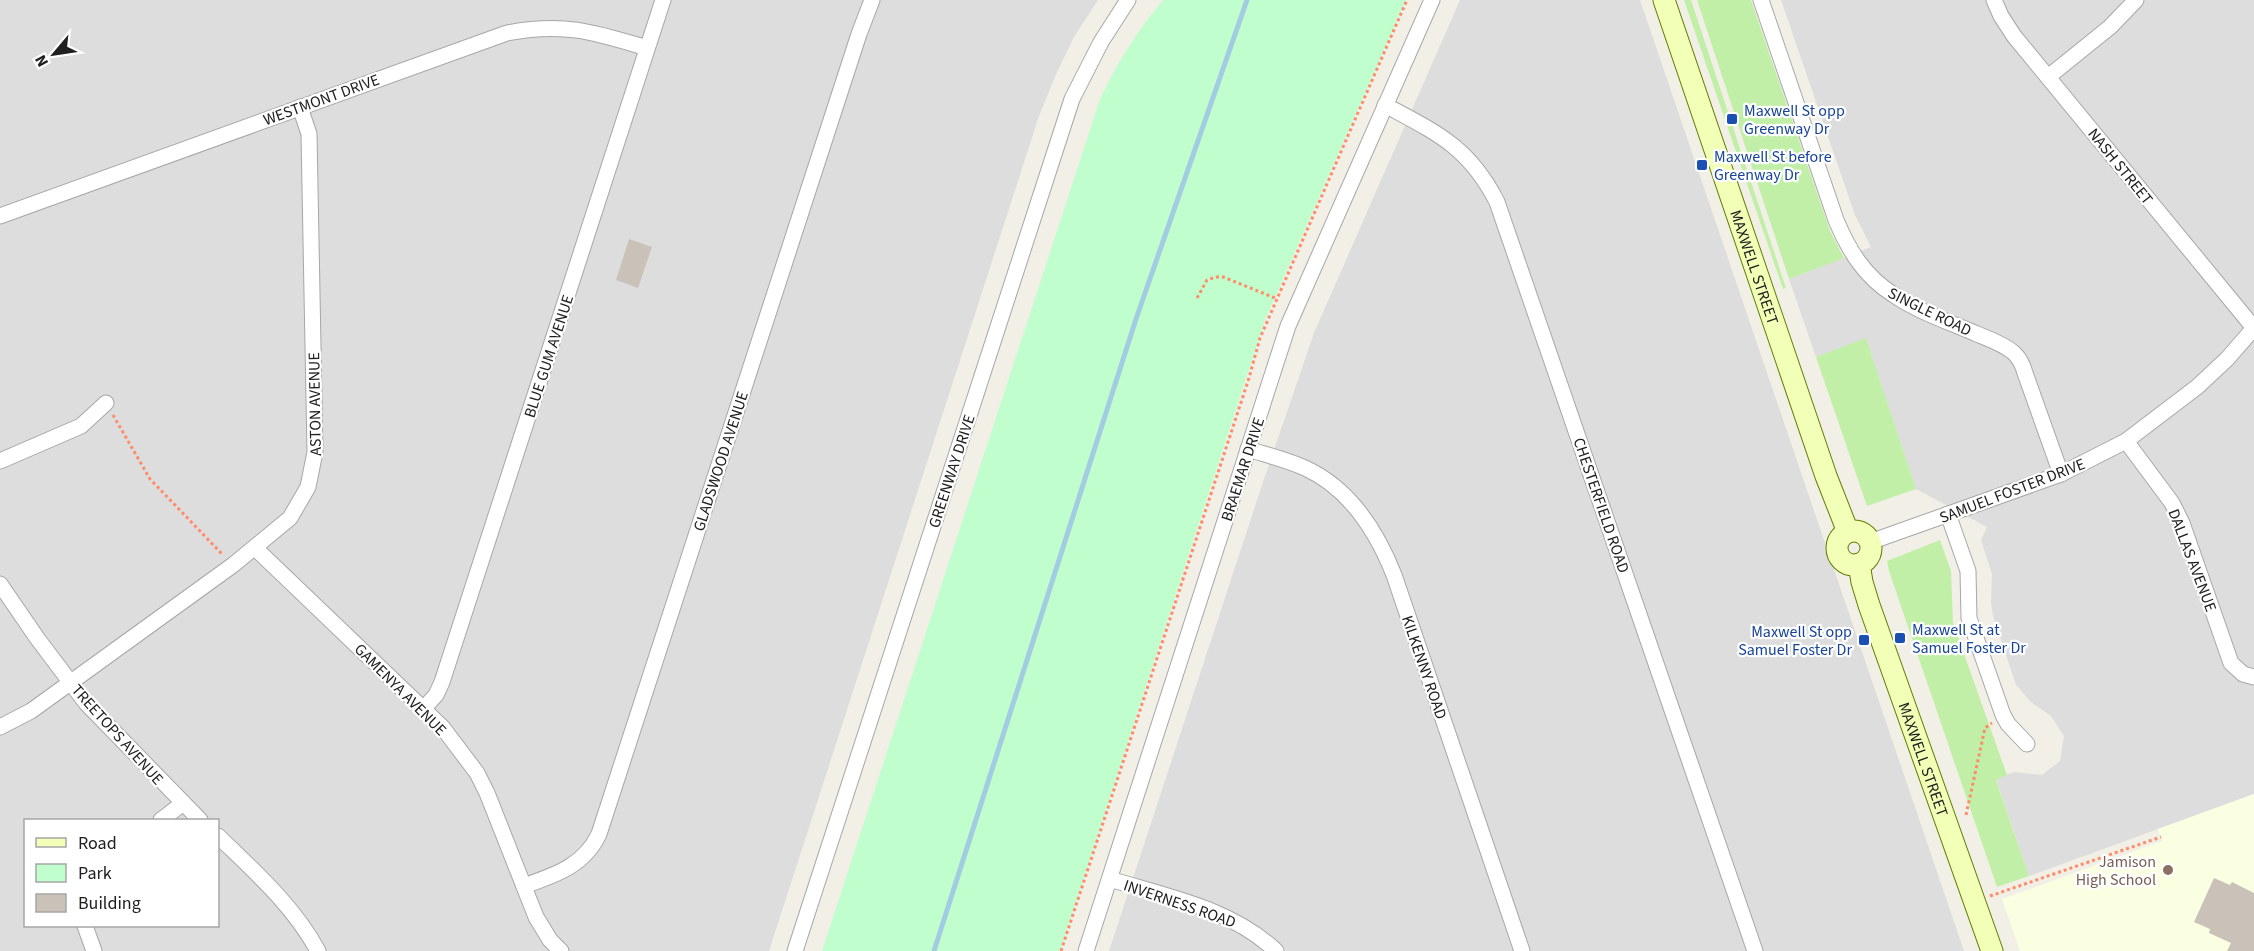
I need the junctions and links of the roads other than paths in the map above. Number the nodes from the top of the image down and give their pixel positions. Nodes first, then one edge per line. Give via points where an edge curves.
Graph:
1 (663, 0) edge
2 (872, 0) edge
3 (1128, 0) edge
4 (1432, 0) edge
5 (1664, 0) edge
6 (1761, 0) edge
7 (1994, 0) edge
8 (2136, 0) edge
9 (647, 48) junction
10 (2048, 77) junction
11 (1385, 105) junction
12 (300, 106) junction
13 (0, 216) edge
14 (2254, 328) edge
15 (106, 403) road end
16 (2126, 441) junction
17 (1248, 449) junction
18 (0, 461) edge
19 (2061, 474) junction
20 (1948, 514) junction
21 (1848, 532) junction
22 (1870, 542) junction
23 (255, 548) junction
24 (1859, 564) junction
25 (0, 584) edge
26 (2254, 677) edge
27 (71, 682) junction
28 (424, 708) junction
29 (0, 727) edge
30 (2027, 744) dead end
31 (182, 804) junction
32 (162, 819) edge
33 (199, 819) edge
34 (219, 838) edge
35 (1110, 879) junction
36 (524, 886) junction
37 (85, 927) edge
38 (94, 951) edge
39 (318, 951) edge
40 (561, 951) edge
41 (795, 951) edge
42 (1086, 951) edge
43 (1276, 951) edge
44 (1522, 951) edge
45 (1755, 951) edge
46 (1992, 951) edge

1 - 9 street, BLUE GUM AVENUE
2 - 36 street, GLADSWOOD AVENUE via 599,834 590,850 574,864
3 - 41 street, GREENWAY DRIVE via 1071,99
4 - 11 street, BRAEMAR DRIVE
5 - 21 main road, MAXWELL STREET
6 - 19 street, SINGLE ROAD via 1836,220 1851,252 1892,295 2018,357
7 - 10 street, NASH STREET via 2006,26
8 - 10 street via 2110,27
9 - 12 street, WESTMONT DRIVE via 573,28 523,30 493,37
9 - 28 street, BLUE GUM AVENUE via 442,682
10 - 14 street, NASH STREET
11 - 17 street, BRAEMAR DRIVE via 1288,326
11 - 45 street, CHESTERFIELD ROAD via 1454,144 1482,175 1497,202
12 - 13 street, WESTMONT DRIVE
12 - 23 street, ASTON AVENUE via 309,134 315,464 296,510
14 - 16 street, SAMUEL FOSTER DRIVE via 2197,387
15 - 18 street via 81,426
16 - 19 street, SAMUEL FOSTER DRIVE
16 - 26 street, DALLAS AVENUE via 2172,503 2182,523 2233,667
17 - 35 street, BRAEMAR DRIVE
17 - 44 street, KILKENNY ROAD via 1304,468 1329,483 1363,517 1381,546
19 - 20 street, SAMUEL FOSTER DRIVE
20 - 22 street, SAMUEL FOSTER DRIVE
20 - 30 street via 1968,571 1969,618 2003,715
21 - 22 main road via 1859,532
21 - 24 main road via 1840,540 1838,551 1848,564
22 - 24 main road via 1870,553
23 - 27 street, ASTON AVENUE
23 - 28 street, GAMENYA AVENUE
24 - 46 main road, MAXWELL STREET via 1869,605
25 - 27 street, TREETOPS AVENUE
27 - 29 street, ASTON AVENUE via 31,711
27 - 31 street, TREETOPS AVENUE via 86,703
28 - 36 street, GAMENYA AVENUE via 477,774
31 - 32 street
31 - 33 street, TREETOPS AVENUE
34 - 39 street via 276,892
35 - 42 street, BRAEMAR DRIVE
35 - 43 street, INVERNESS ROAD via 1222,915 1255,933
36 - 40 street, GAMENYA AVENUE via 542,929
37 - 38 street

